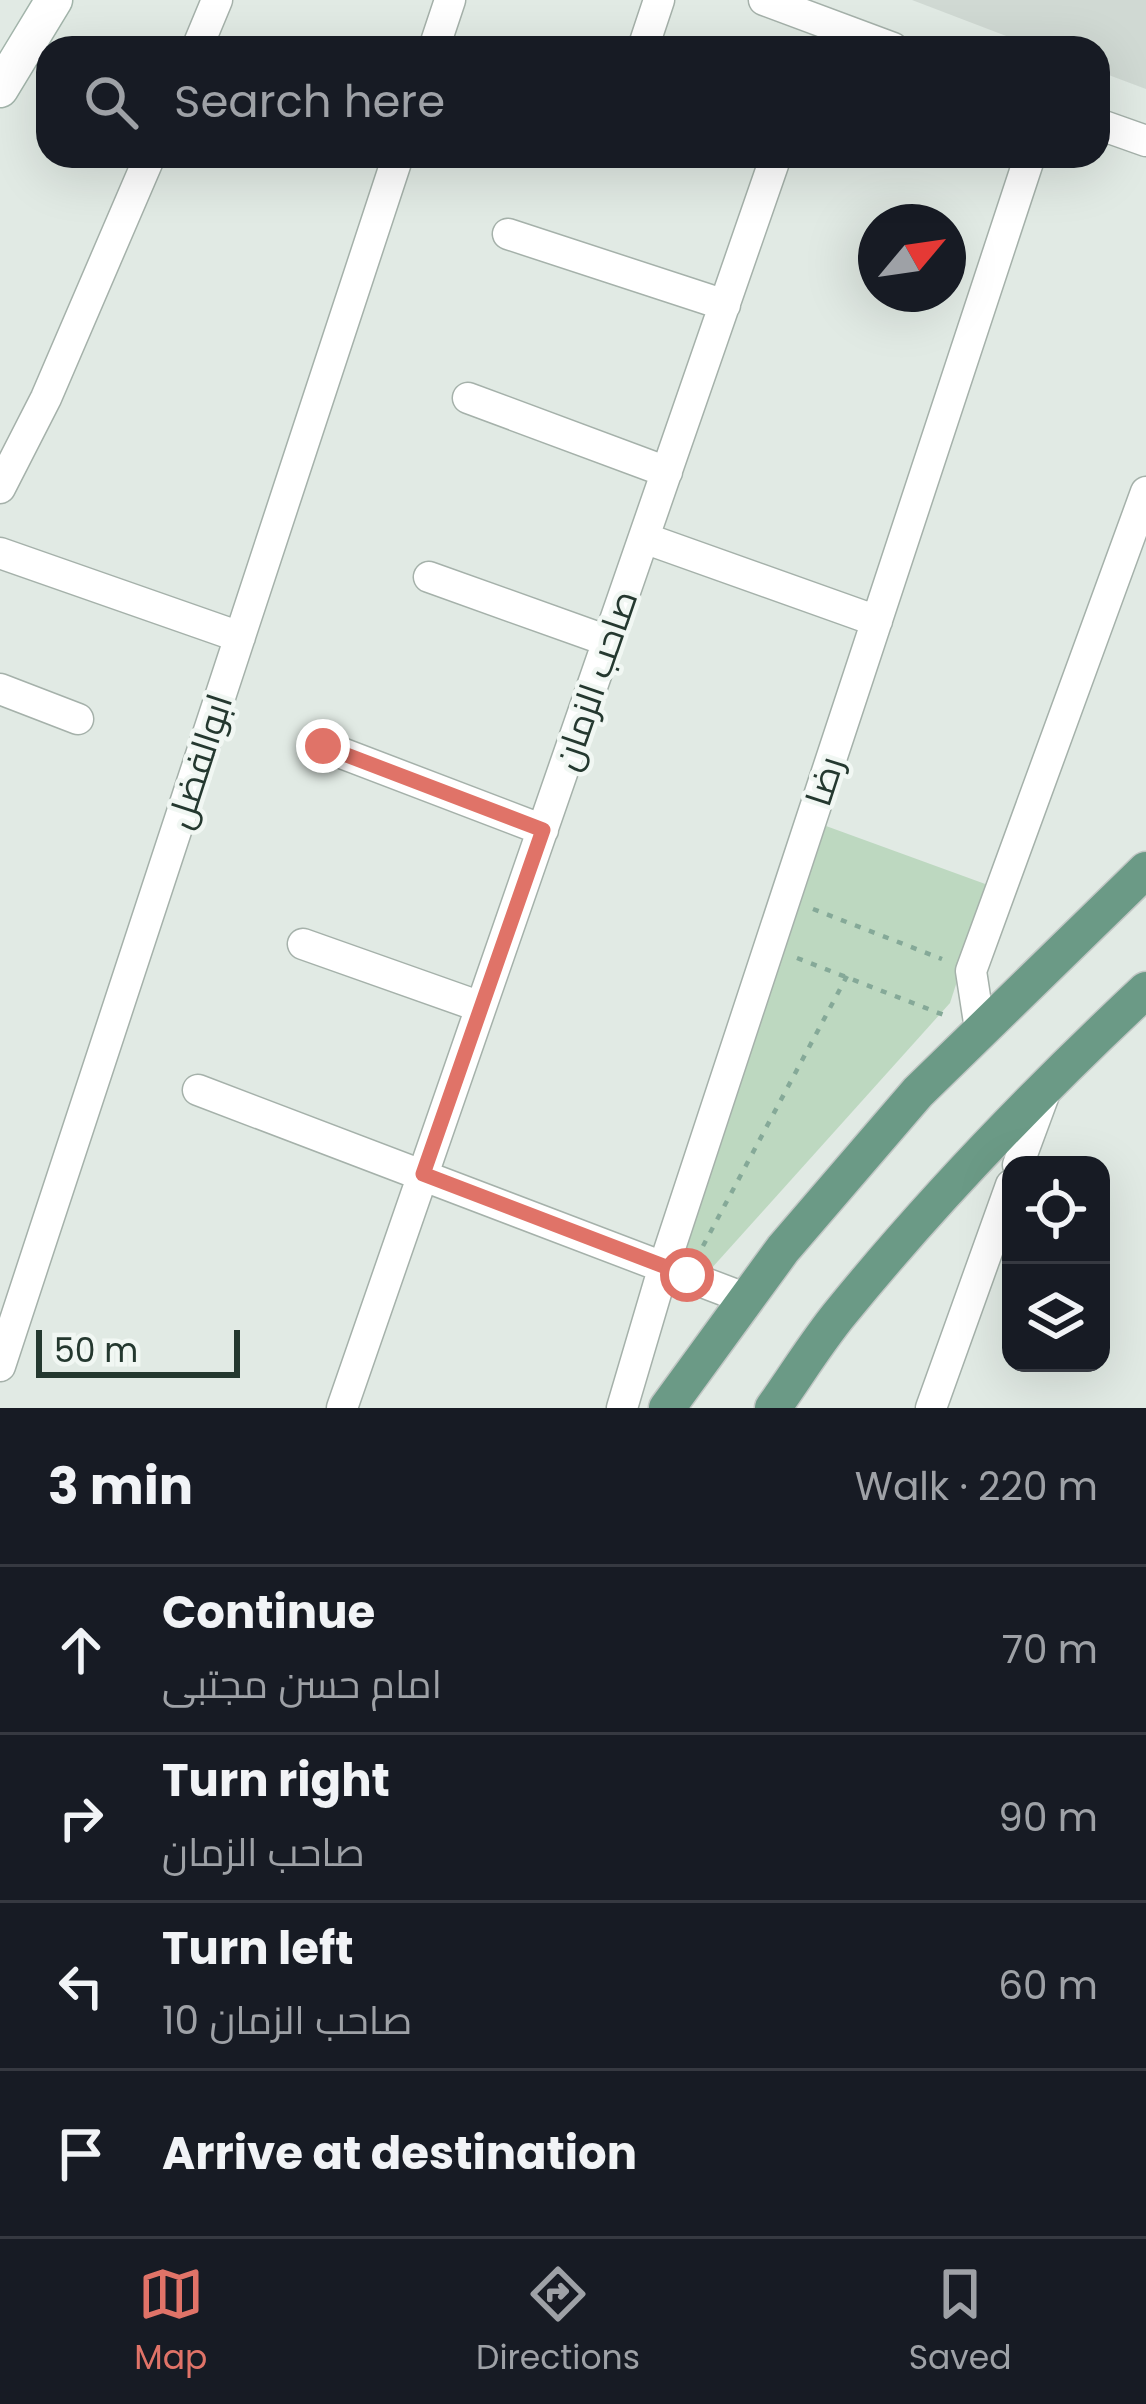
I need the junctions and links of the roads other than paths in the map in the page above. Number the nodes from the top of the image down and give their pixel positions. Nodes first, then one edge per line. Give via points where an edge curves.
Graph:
1 (54, 0) edge
2 (217, 0) edge
3 (450, 0) edge
4 (659, 0) edge
5 (764, 0) edge
6 (818, 35) edge
7 (201, 36) edge
8 (438, 36) edge
9 (647, 36) edge
10 (0, 89) edge
11 (1110, 128) edge
12 (1146, 141) edge
13 (145, 168) edge
14 (394, 168) edge
15 (772, 168) edge
16 (1026, 168) edge
17 (508, 234) dead end
18 (725, 305) junction
19 (468, 398) dead end
20 (667, 472) junction
21 (0, 488) edge
22 (1146, 492) edge
23 (644, 538) junction
24 (0, 553) edge
25 (429, 577) dead end
26 (877, 621) junction
27 (240, 638) junction
28 (608, 641) junction
29 (0, 689) edge
30 (78, 719) dead end
31 (323, 746) dead end
32 (543, 830) junction
33 (1146, 870) edge
34 (303, 944) dead end
35 (1146, 991) edge
36 (482, 1007) junction
37 (980, 1029) junction
38 (1047, 1084) junction
39 (199, 1090) dead end
40 (1021, 1156) edge
41 (423, 1174) junction
42 (1002, 1210) edge
43 (676, 1270) junction
44 (747, 1299) junction
45 (0, 1366) edge
46 (342, 1408) edge
47 (622, 1408) edge
48 (667, 1408) edge
49 (773, 1408) edge
50 (931, 1408) edge

1 - 10 main road
2 - 7 street
3 - 8 street
4 - 9 street
5 - 6 street
11 - 12 street
13 - 21 street
14 - 27 street, ابوالفضل
15 - 18 street, صاحب الزمان
16 - 26 street, رضا
17 - 18 street
18 - 20 street, صاحب الزمان
19 - 20 street
20 - 23 street, صاحب الزمان
22 - 37 street via 971,971
23 - 26 street
23 - 28 street, صاحب الزمان
24 - 27 street
25 - 28 street
26 - 43 street, رضا via 769,948
27 - 45 street, ابوالفضل
28 - 32 street, صاحب الزمان
29 - 30 street
31 - 32 street
32 - 36 street, صاحب الزمان
33 - 37 main road
34 - 36 street
35 - 38 main road
36 - 41 street, صاحب الزمان
37 - 44 main road
38 - 40 street
38 - 49 main road via 841,1312
39 - 41 street
41 - 43 street
41 - 46 street, صاحب الزمان
42 - 50 street
43 - 44 street
43 - 47 street, رضا
44 - 48 main road

